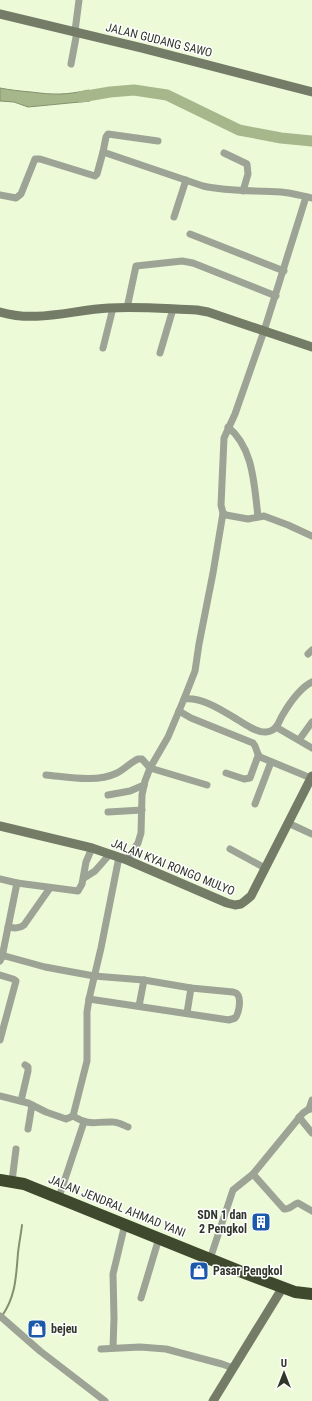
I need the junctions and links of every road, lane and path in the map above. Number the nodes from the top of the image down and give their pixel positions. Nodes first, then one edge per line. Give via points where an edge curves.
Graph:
1 (79, 0) edge
2 (0, 14) edge
3 (76, 32) junction
4 (71, 64) dead end
5 (312, 92) edge
6 (158, 140) dead end
7 (103, 152) junction
8 (224, 153) dead end
9 (186, 180) junction
10 (244, 191) junction
11 (0, 195) edge
12 (309, 198) edge
13 (174, 217) dead end
14 (190, 234) dead end
15 (284, 271) junction
16 (276, 296) junction
17 (112, 308) junction
18 (127, 308) junction
19 (173, 309) junction
20 (0, 312) edge
21 (264, 331) junction
22 (312, 347) edge
23 (103, 348) dead end
24 (160, 353) dead end
25 (228, 427) junction
26 (223, 513) junction
27 (258, 516) junction
28 (312, 536) edge
29 (309, 684) edge
30 (312, 690) edge
31 (184, 699) junction
32 (180, 711) junction
33 (312, 722) edge
34 (276, 727) junction
35 (299, 740) junction
36 (312, 748) edge
37 (258, 756) junction
38 (271, 762) junction
39 (150, 768) junction
40 (226, 773) dead end
41 (46, 775) dead end
42 (312, 777) edge
43 (144, 785) junction
44 (208, 785) dead end
45 (108, 795) dead end
46 (255, 804) dead end
47 (142, 810) junction
48 (108, 812) dead end
49 (288, 823) junction
50 (0, 826) edge
51 (312, 834) edge
52 (92, 848) junction
53 (230, 849) dead end
54 (119, 857) junction
55 (265, 868) junction
56 (84, 878) junction
57 (0, 879) edge
58 (17, 883) junction
59 (50, 888) junction
60 (5, 929) edge
61 (1, 955) edge
62 (0, 975) edge
63 (94, 976) junction
64 (144, 980) junction
65 (191, 988) junction
66 (89, 999) junction
67 (139, 1006) junction
68 (187, 1013) junction
69 (0, 1040) edge
70 (25, 1064) dead end
71 (0, 1096) edge
72 (312, 1100) edge
73 (21, 1101) junction
74 (32, 1105) junction
75 (310, 1109) edge
76 (73, 1116) junction
77 (299, 1117) junction
78 (84, 1122) junction
79 (128, 1127) dead end
80 (28, 1129) dead end
81 (312, 1133) edge
82 (16, 1149) dead end
83 (253, 1174) junction
84 (6, 1181) edge
85 (59, 1197) junction
86 (312, 1211) edge
87 (125, 1224) junction
88 (159, 1238) junction
89 (210, 1259) junction
90 (283, 1287) junction
91 (312, 1294) edge
92 (141, 1298) dead end
93 (2, 1319) edge
94 (113, 1348) junction
95 (101, 1349) dead end
96 (233, 1368) junction
97 (105, 1401) edge
98 (213, 1401) edge

1 - 3 street
2 - 3 street, JALAN GUDANG SAWO
3 - 4 street
3 - 5 street, JALAN GUDANG SAWO
6 - 7 street via 108,134
7 - 9 street
7 - 11 street via 95,176 36,159 21,194 16,198
8 - 10 street via 247,164 248,174
9 - 10 street via 214,189
9 - 13 street
10 - 12 street via 284,192
12 - 15 street
14 - 15 street
15 - 16 street
16 - 18 street via 182,261 136,266
16 - 21 street
17 - 18 street
17 - 20 street via 41,316 12,316
17 - 23 street
18 - 19 street
19 - 21 street via 208,312
19 - 24 street
21 - 22 street
21 - 25 street
25 - 26 street via 224,438 221,505
25 - 27 street via 240,439 247,453
26 - 27 street via 248,519
26 - 31 street via 195,671
27 - 28 street via 288,524
29 - 30 street
29 - 34 street via 290,705
31 - 32 street
31 - 34 street via 208,705 261,732
32 - 37 street via 253,743
32 - 39 street
33 - 35 street
34 - 35 street
35 - 36 street
37 - 38 street
37 - 40 street via 250,778
38 - 42 street
38 - 46 street
39 - 41 street via 142,759 138,759 116,773 97,778
39 - 43 street
39 - 44 street
42 - 49 street, JALAN KYAI RONGO MULYO
43 - 45 street via 130,791
43 - 47 street
47 - 48 street
47 - 54 street via 138,843
49 - 51 street
49 - 55 street, JALAN KYAI RONGO MULYO
50 - 52 street, JALAN KYAI RONGO MULYO
52 - 54 street, JALAN KYAI RONGO MULYO
52 - 56 street via 86,862
53 - 55 street
54 - 55 street, JALAN KYAI RONGO MULYO via 235,905 251,896
54 - 56 street
54 - 63 street
56 - 59 street via 78,891
57 - 58 street
58 - 59 street
58 - 60 street
59 - 60 street via 21,928
60 - 61 street
61 - 63 street via 45,967
62 - 69 street via 16,981
63 - 64 street
63 - 66 street
64 - 65 street
64 - 67 street
65 - 68 street
65 - 68 street via 236,992 239,996 239,1006 236,1016 232,1019
66 - 67 street
66 - 76 street via 87,1061
67 - 68 street
70 - 73 street via 28,1071
71 - 73 street
72 - 75 street
73 - 74 street
74 - 76 street via 66,1119
74 - 80 street
75 - 77 street
76 - 78 street
77 - 81 street
77 - 83 street
78 - 79 street via 115,1122
78 - 85 street
82 - 84 street
83 - 86 street via 284,1210 298,1203
83 - 89 street via 233,1190
84 - 85 highway, JALAN JENDRAL AHMAD YANI via 24,1184
85 - 87 highway, JALAN JENDRAL AHMAD YANI
87 - 88 highway, JALAN JENDRAL AHMAD YANI
87 - 94 street via 113,1274
88 - 89 highway, JALAN JENDRAL AHMAD YANI
88 - 92 street
89 - 90 highway, JALAN JENDRAL AHMAD YANI
90 - 91 highway, JALAN JENDRAL AHMAD YANI via 295,1292
90 - 96 street
93 - 97 street
94 - 95 street
94 - 96 street via 166,1349
96 - 98 street

